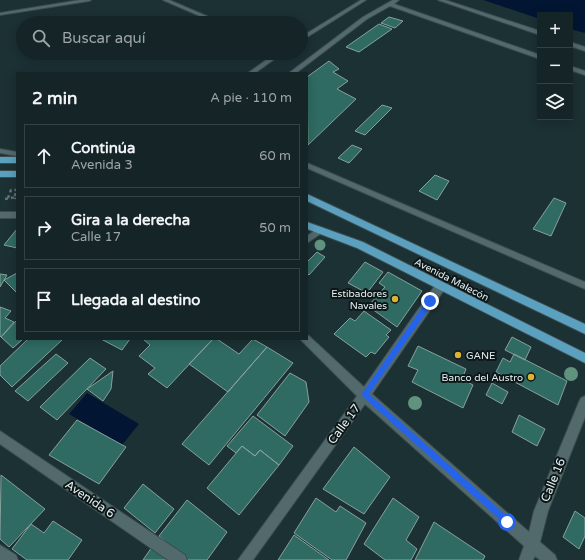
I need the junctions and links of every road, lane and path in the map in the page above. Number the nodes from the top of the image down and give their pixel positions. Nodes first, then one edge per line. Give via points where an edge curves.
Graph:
1 (89, 0) edge
2 (165, 0) edge
3 (364, 0) edge
4 (397, 0) edge
5 (440, 0) edge
6 (389, 4) junction
7 (0, 14) edge
8 (203, 16) edge
9 (537, 33) edge
10 (308, 35) edge
11 (573, 45) edge
12 (585, 48) edge
13 (537, 56) edge
14 (270, 60) edge
15 (573, 69) edge
16 (252, 72) edge
17 (293, 72) edge
18 (585, 73) edge
19 (0, 151) edge
20 (16, 154) edge
21 (0, 160) edge
22 (16, 160) edge
23 (308, 165) edge
24 (0, 174) edge
25 (16, 174) edge
26 (16, 185) edge
27 (14, 190) joint
28 (308, 197) edge
29 (16, 198) edge
30 (16, 215) edge
31 (1, 217) edge
32 (308, 224) edge
33 (320, 230) junction
34 (308, 239) edge
35 (585, 286) edge
36 (440, 287) junction
37 (585, 329) edge
38 (308, 334) edge
39 (306, 340) edge
40 (320, 352) junction
41 (585, 358) edge
42 (364, 395) junction
43 (585, 402) edge
44 (0, 437) edge
45 (532, 544) junction
46 (0, 552) edge
47 (11, 560) edge
48 (180, 560) edge
49 (245, 560) edge
50 (526, 560) edge
51 (550, 560) edge

1 - 7 lane
2 - 8 lane
3 - 10 lane
4 - 6 lane
5 - 9 lane
6 - 13 lane
6 - 17 lane via 365,18
11 - 12 lane
14 - 16 lane
15 - 18 lane
19 - 20 lane
21 - 22 main road
23 - 35 lane
24 - 25 main road
26 - 27 path
27 - 29 path via 11,190 6,199
28 - 37 main road, Avenida Malecón
30 - 31 street
32 - 33 main road, Avenida Malecón
33 - 34 lane
33 - 36 main road, Avenida Malecón via 360,245
36 - 41 main road, Avenida Malecón
36 - 42 street, Calle 17
38 - 40 street
39 - 40 street
40 - 42 street
42 - 45 street
42 - 49 street, Calle 17
43 - 45 street, Calle 16 via 541,511
44 - 48 street, Avenida 6
45 - 50 street, Calle 16
45 - 51 street
46 - 47 street

